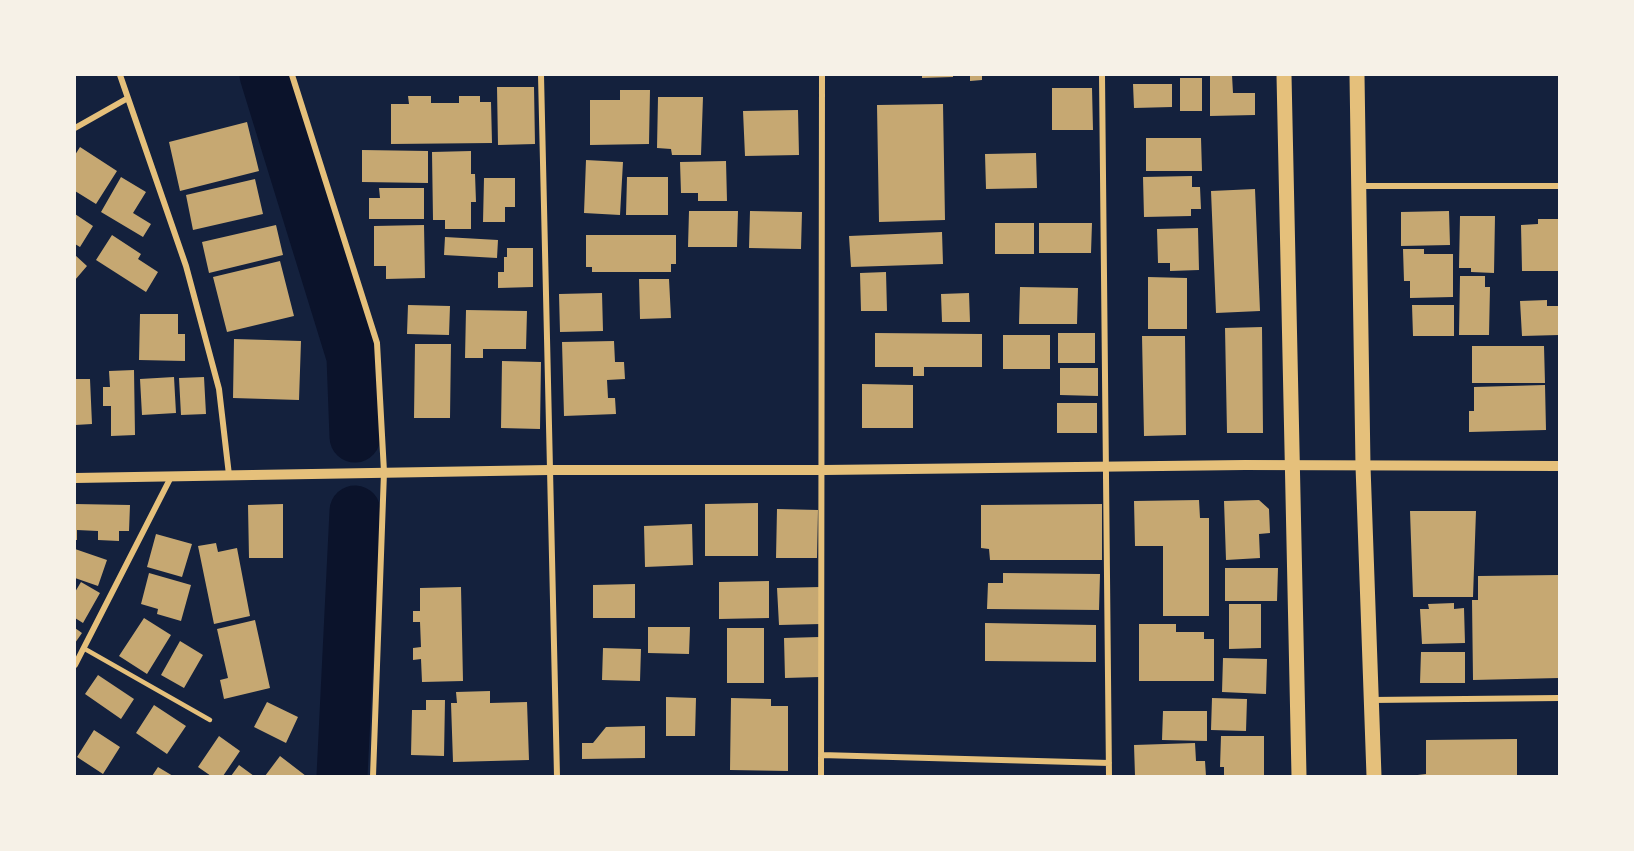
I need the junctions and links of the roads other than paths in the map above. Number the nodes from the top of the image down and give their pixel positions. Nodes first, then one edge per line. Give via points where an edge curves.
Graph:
1 (120, 75) edge
2 (292, 75) edge
3 (541, 75) edge
4 (822, 75) edge
5 (1102, 75) edge
6 (1284, 75) edge
7 (1357, 75) edge
8 (128, 98) junction
9 (75, 128) edge
10 (1359, 186) junction
11 (1559, 186) edge
12 (1293, 465) junction
13 (1363, 466) junction
14 (1559, 466) edge
15 (1106, 467) junction
16 (549, 470) junction
17 (824, 470) junction
18 (384, 472) junction
19 (229, 475) junction
20 (171, 476) junction
21 (75, 478) edge
22 (85, 649) junction
23 (75, 665) edge
24 (1559, 698) edge
25 (1372, 700) junction
26 (210, 720) dead end
27 (821, 756) junction
28 (1109, 764) junction
29 (373, 776) edge
30 (557, 776) edge
31 (821, 776) edge
32 (1109, 776) edge
33 (1299, 776) edge
34 (1374, 776) edge

1 - 8 street
2 - 18 street via 377,343
3 - 16 street
4 - 17 street
5 - 15 street
6 - 12 main road
7 - 10 main road
8 - 9 street
8 - 19 street via 186,266 219,389
10 - 11 street
10 - 13 main road
12 - 13 street
12 - 15 street
12 - 33 main road
13 - 14 street
13 - 25 main road
15 - 17 street
15 - 28 street
16 - 17 street
16 - 18 street
16 - 30 street
17 - 27 street
18 - 19 street
18 - 29 street
19 - 20 street
20 - 21 street
20 - 22 street
22 - 23 street
22 - 26 lane
24 - 25 street
25 - 34 main road
27 - 28 street
27 - 31 street
28 - 32 street

